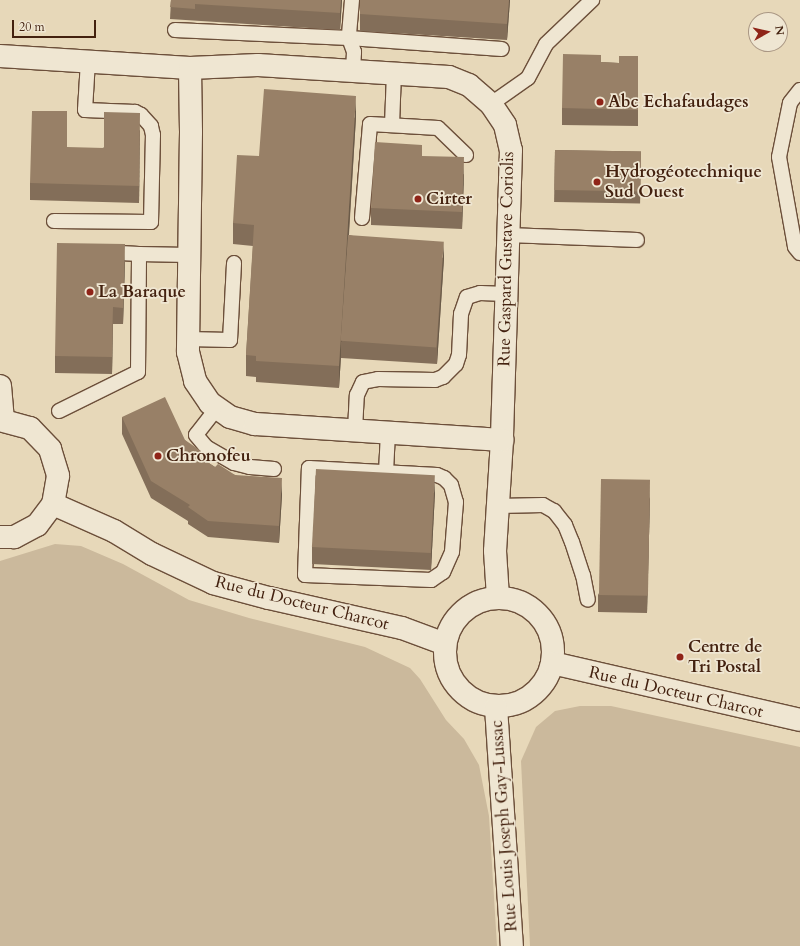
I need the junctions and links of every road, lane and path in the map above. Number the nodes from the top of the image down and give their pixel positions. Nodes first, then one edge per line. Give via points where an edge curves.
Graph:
1 (352, 0) edge
2 (592, 0) edge
3 (175, 30) dead end
4 (349, 38) junction
5 (502, 49) dead end
6 (0, 56) edge
7 (88, 62) junction
8 (190, 68) junction
9 (353, 71) junction
10 (394, 74) junction
11 (800, 90) edge
12 (491, 104) junction
13 (392, 125) junction
14 (466, 155) dead end
15 (362, 218) dead end
16 (54, 221) dead end
17 (508, 235) junction
18 (638, 240) dead end
19 (93, 252) edge
20 (800, 253) edge
21 (139, 254) junction
22 (188, 255) junction
23 (234, 263) dead end
24 (506, 294) junction
25 (188, 339) junction
26 (0, 386) edge
27 (217, 408) junction
28 (59, 411) dead end
29 (2, 420) edge
30 (355, 430) junction
31 (388, 432) junction
32 (502, 440) junction
33 (274, 469) dead end
34 (386, 472) junction
35 (53, 504) junction
36 (498, 506) junction
37 (0, 537) edge
38 (498, 598) junction
39 (588, 600) dead end
40 (445, 644) junction
41 (552, 663) junction
42 (496, 707) junction
43 (800, 720) edge
44 (512, 946) edge

1 - 4 lane
2 - 12 lane via 546,44 528,78
3 - 4 lane
4 - 5 lane
4 - 9 lane via 354,52
6 - 7 street, Rue Gaspard Gustave Coriolis
7 - 8 street, Rue Gaspard Gustave Coriolis
7 - 16 lane via 85,110 134,112 142,115 151,126 151,222
8 - 9 street, Rue Gaspard Gustave Coriolis via 258,65
8 - 22 street
9 - 10 street, Rue Gaspard Gustave Coriolis
10 - 12 street, Rue Gaspard Gustave Coriolis via 449,77 469,85
10 - 13 lane
11 - 20 lane via 790,103 778,157 795,247
12 - 17 street, Rue Gaspard Gustave Coriolis via 505,125 511,150
13 - 14 lane via 438,128
13 - 15 lane via 370,124
17 - 18 lane
17 - 24 street, Rue Gaspard Gustave Coriolis
19 - 21 lane
21 - 22 lane
21 - 28 lane via 138,372
22 - 25 street
23 - 25 lane via 230,340
24 - 30 lane via 480,293 467,297 461,314 459,355 454,368 443,377 435,380 378,379 363,382 358,394
24 - 32 street, Rue Gaspard Gustave Coriolis
25 - 27 street via 190,366 195,380
26 - 29 street
27 - 30 street via 230,417 255,424
27 - 33 lane via 196,435 206,447 234,463
29 - 35 street via 30,428 50,449 58,476
30 - 31 street
31 - 32 street
31 - 34 lane
32 - 36 street, Rue Gaspard Gustave Coriolis
34 - 34 lane via 310,468 305,575 431,580 443,572 452,552 456,502 450,485 437,474
35 - 37 street via 37,525 14,537
35 - 40 street, Rue du Docteur Charcot via 114,531 152,554 213,583 402,628
36 - 38 street, Rue Gaspard Gustave Coriolis via 495,551
36 - 39 lane via 543,505 554,511 565,525 572,542
38 - 40 street via 483,600 463,612 450,629
38 - 41 street via 519,602 540,618 549,631
40 - 42 street via 445,662 449,673 463,693 478,703
41 - 42 street via 547,678 526,700
41 - 43 street, Rue du Docteur Charcot
42 - 44 street, Rue Louis Joseph Gay-Lussac

